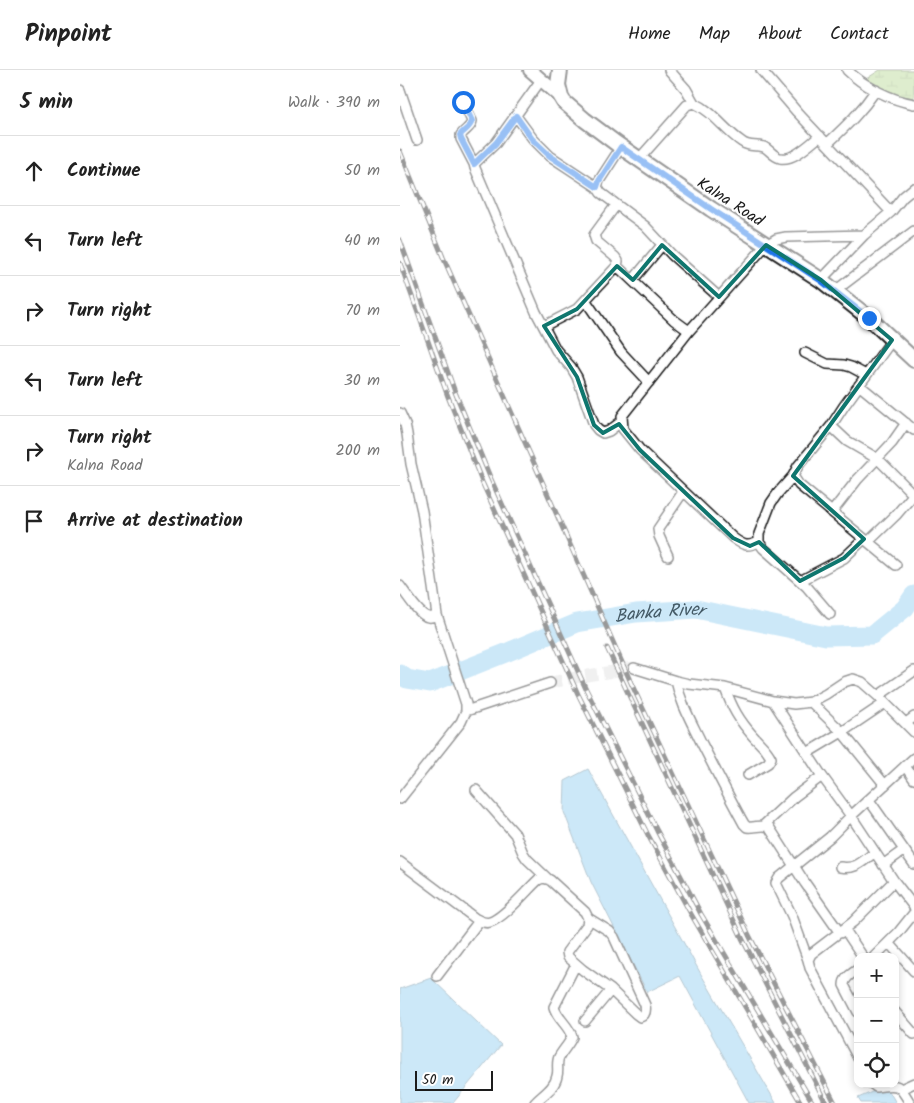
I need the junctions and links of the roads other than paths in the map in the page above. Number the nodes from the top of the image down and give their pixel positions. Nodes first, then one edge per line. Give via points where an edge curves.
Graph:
1 (530, 70) edge
2 (560, 70) edge
3 (670, 70) edge
4 (762, 70) edge
5 (846, 70) edge
6 (541, 80) junction
7 (400, 90) edge
8 (876, 90) junction
9 (560, 97) junction
10 (463, 102) dead end
11 (694, 103) junction
12 (914, 104) edge
13 (516, 116) junction
14 (820, 136) junction
15 (416, 140) dead end
16 (827, 144) junction
17 (621, 147) junction
18 (639, 159) junction
19 (474, 164) junction
20 (597, 187) junction
21 (914, 188) edge
22 (616, 205) junction
23 (891, 212) junction
24 (914, 231) edge
25 (864, 235) junction
26 (662, 245) junction
27 (766, 245) junction
28 (616, 266) junction
29 (633, 280) junction
30 (820, 280) junction
31 (835, 291) junction
32 (718, 297) junction
33 (586, 301) junction
34 (544, 326) junction
35 (689, 331) junction
36 (892, 340) junction
37 (805, 353) dead end
38 (914, 360) edge
39 (866, 375) junction
40 (649, 382) junction
41 (859, 384) junction
42 (400, 414) edge
43 (622, 421) junction
44 (906, 424) junction
45 (831, 426) junction
46 (914, 430) edge
47 (878, 459) junction
48 (793, 476) junction
49 (683, 492) junction
50 (914, 495) edge
51 (832, 512) junction
52 (866, 540) junction
53 (759, 542) junction
54 (668, 556) dead end
55 (896, 565) dead end
56 (800, 582) junction
57 (400, 586) edge
58 (830, 614) dead end
59 (437, 615) junction
60 (634, 668) tunnel mouth
61 (914, 671) edge
62 (676, 681) junction
63 (550, 683) tunnel mouth
64 (725, 688) junction
65 (882, 699) junction
66 (773, 701) junction
67 (811, 702) junction
68 (466, 707) junction
69 (914, 717) edge
70 (906, 723) junction
71 (842, 732) junction
72 (914, 732) edge
73 (807, 753) junction
74 (914, 758) edge
75 (905, 766) junction
76 (748, 775) dead end
77 (822, 776) junction
78 (914, 779) edge
79 (885, 785) junction
80 (476, 790) dead end
81 (400, 799) edge
82 (869, 800) junction
83 (851, 816) junction
84 (764, 825) junction
85 (904, 850) junction
86 (875, 852) junction
87 (400, 862) edge
88 (914, 864) edge
89 (883, 865) junction
90 (794, 866) junction
91 (840, 867) dead end
92 (550, 880) junction
93 (894, 881) junction
94 (914, 907) edge
95 (914, 913) edge
96 (588, 918) junction
97 (479, 920) junction
98 (842, 931) junction
99 (889, 943) junction
100 (860, 953) edge
101 (878, 953) edge
102 (808, 960) junction
103 (576, 964) junction
104 (914, 971) edge
105 (854, 972) edge
106 (437, 976) dead end
107 (610, 990) junction
108 (854, 1004) edge
109 (899, 1017) edge
110 (585, 1021) dead end
111 (914, 1034) edge
112 (854, 1050) edge
113 (914, 1083) edge
114 (899, 1084) edge
115 (899, 1086) edge
116 (538, 1102) edge
117 (910, 1103) edge

1 - 6 street, Kalna Road
2 - 9 main road
3 - 11 street
4 - 14 street
5 - 8 street
6 - 9 street, Kalna Road
6 - 13 street
7 - 15 street
8 - 12 street
8 - 16 street via 851,122
9 - 17 main road, Kalna Road
10 - 19 street via 472,121 460,135
11 - 14 street via 703,107 741,142 766,148 782,158 792,157
11 - 18 street via 687,106
13 - 19 street via 496,143
13 - 20 street via 532,139 550,156
14 - 16 street
16 - 23 street
17 - 18 main road, Kalna Road
17 - 20 street
18 - 27 main road, Kalna Road
19 - 34 street
20 - 22 street
21 - 23 street
22 - 26 street via 645,226
22 - 28 street via 594,235 596,241 618,261
23 - 25 street
24 - 31 street
25 - 27 street via 776,238
25 - 30 street
26 - 29 street
26 - 32 street
27 - 30 main road, Kalna Road
27 - 32 street
28 - 29 street
28 - 33 street
29 - 35 street
30 - 31 main road, Kalna Road
31 - 36 main road, Kalna Road
32 - 35 street
33 - 34 street via 573,312
33 - 40 street via 621,352
34 - 43 street via 556,350 577,377 598,430 603,433 609,431
35 - 40 street
36 - 38 main road, Kalna Road
36 - 39 street
37 - 39 street via 827,364 844,365
39 - 41 street
40 - 43 street via 622,416
41 - 44 street
41 - 45 street
42 - 59 street via 408,434
43 - 49 street via 623,429 640,450
44 - 46 street
44 - 47 street
45 - 47 street via 847,442
45 - 48 street
47 - 50 street
47 - 51 street
48 - 51 street via 799,485
48 - 53 street via 772,503 759,534
49 - 53 street via 742,545
49 - 54 street via 658,529
50 - 52 street
51 - 52 street
52 - 55 street
52 - 56 street via 844,558
53 - 56 street
56 - 58 street
57 - 59 street via 422,614 427,617
59 - 68 street
60 - 62 street
61 - 65 street
62 - 64 street
62 - 84 street via 688,715 744,824 754,828
63 - 68 street
64 - 66 street
64 - 76 street via 736,716 771,758
65 - 67 street via 862,682 853,679
65 - 70 street
65 - 71 street
66 - 67 street
66 - 73 street
67 - 71 street
68 - 81 street via 461,722
69 - 70 street
70 - 72 street
71 - 73 street
71 - 79 street
73 - 77 street
74 - 75 street
75 - 78 street
75 - 79 street
77 - 83 street
77 - 84 street
79 - 82 street
80 - 92 street via 515,834 527,859
82 - 83 street
82 - 85 street
83 - 86 street
83 - 90 street
84 - 90 street via 772,831
85 - 88 street
85 - 89 street
86 - 89 street
86 - 91 street via 855,867
87 - 97 street
89 - 93 street
90 - 98 street
90 - 102 street via 776,884
92 - 96 street
92 - 97 street via 538,880 492,922
93 - 94 street
93 - 98 street
95 - 99 street
96 - 103 street via 567,952
96 - 107 street via 614,937 645,1005 645,1014 640,1017
97 - 106 street
98 - 100 street
98 - 102 street
99 - 101 street
99 - 104 street
102 - 112 street
103 - 107 street
103 - 116 street via 554,1007 572,1037 560,1055 555,1083
105 - 108 street via 844,981
107 - 110 street
109 - 111 street
113 - 114 street
115 - 117 street

